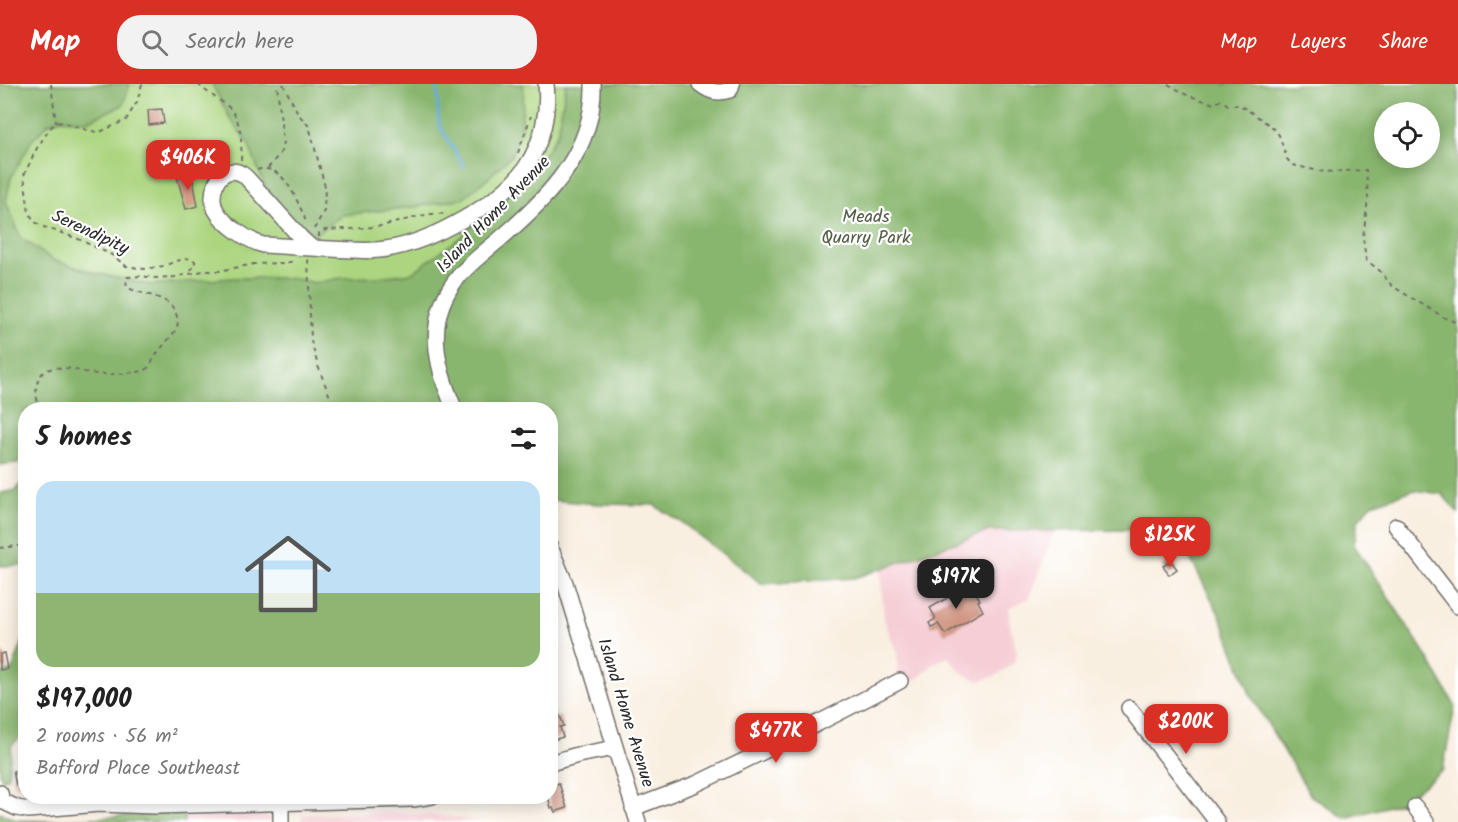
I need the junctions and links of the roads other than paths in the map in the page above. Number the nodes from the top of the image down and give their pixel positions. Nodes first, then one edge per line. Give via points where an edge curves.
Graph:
1 (546, 84) edge
2 (593, 84) edge
3 (700, 84) edge
4 (732, 84) edge
5 (314, 247) junction
6 (452, 402) edge
7 (1396, 526) dead end
8 (558, 567) edge
9 (1458, 606) edge
10 (900, 681) dead end
11 (1129, 708) dead end
12 (615, 748) junction
13 (558, 761) edge
14 (0, 793) edge
15 (99, 804) edge
16 (99, 804) edge
17 (218, 804) edge
18 (281, 804) edge
19 (1415, 807) dead end
20 (636, 815) edge
21 (281, 822) edge
22 (1217, 822) edge
23 (1426, 822) edge

1 - 5 street via 545,122 535,150 516,179 486,204 454,224 408,244 372,250
2 - 6 street, Island Home Avenue via 589,124 572,162 533,209 460,274 443,302 436,352
3 - 4 street via 719,93 730,90
5 - 5 street via 301,238 246,174 230,172 217,181 213,197 217,213 244,237 256,243
7 - 9 street
8 - 12 street, Island Home Avenue
10 - 20 street
11 - 22 street
12 - 13 street
12 - 20 street, Island Home Avenue
14 - 15 street via 2,801 28,810
16 - 17 street
18 - 21 street
19 - 23 street

